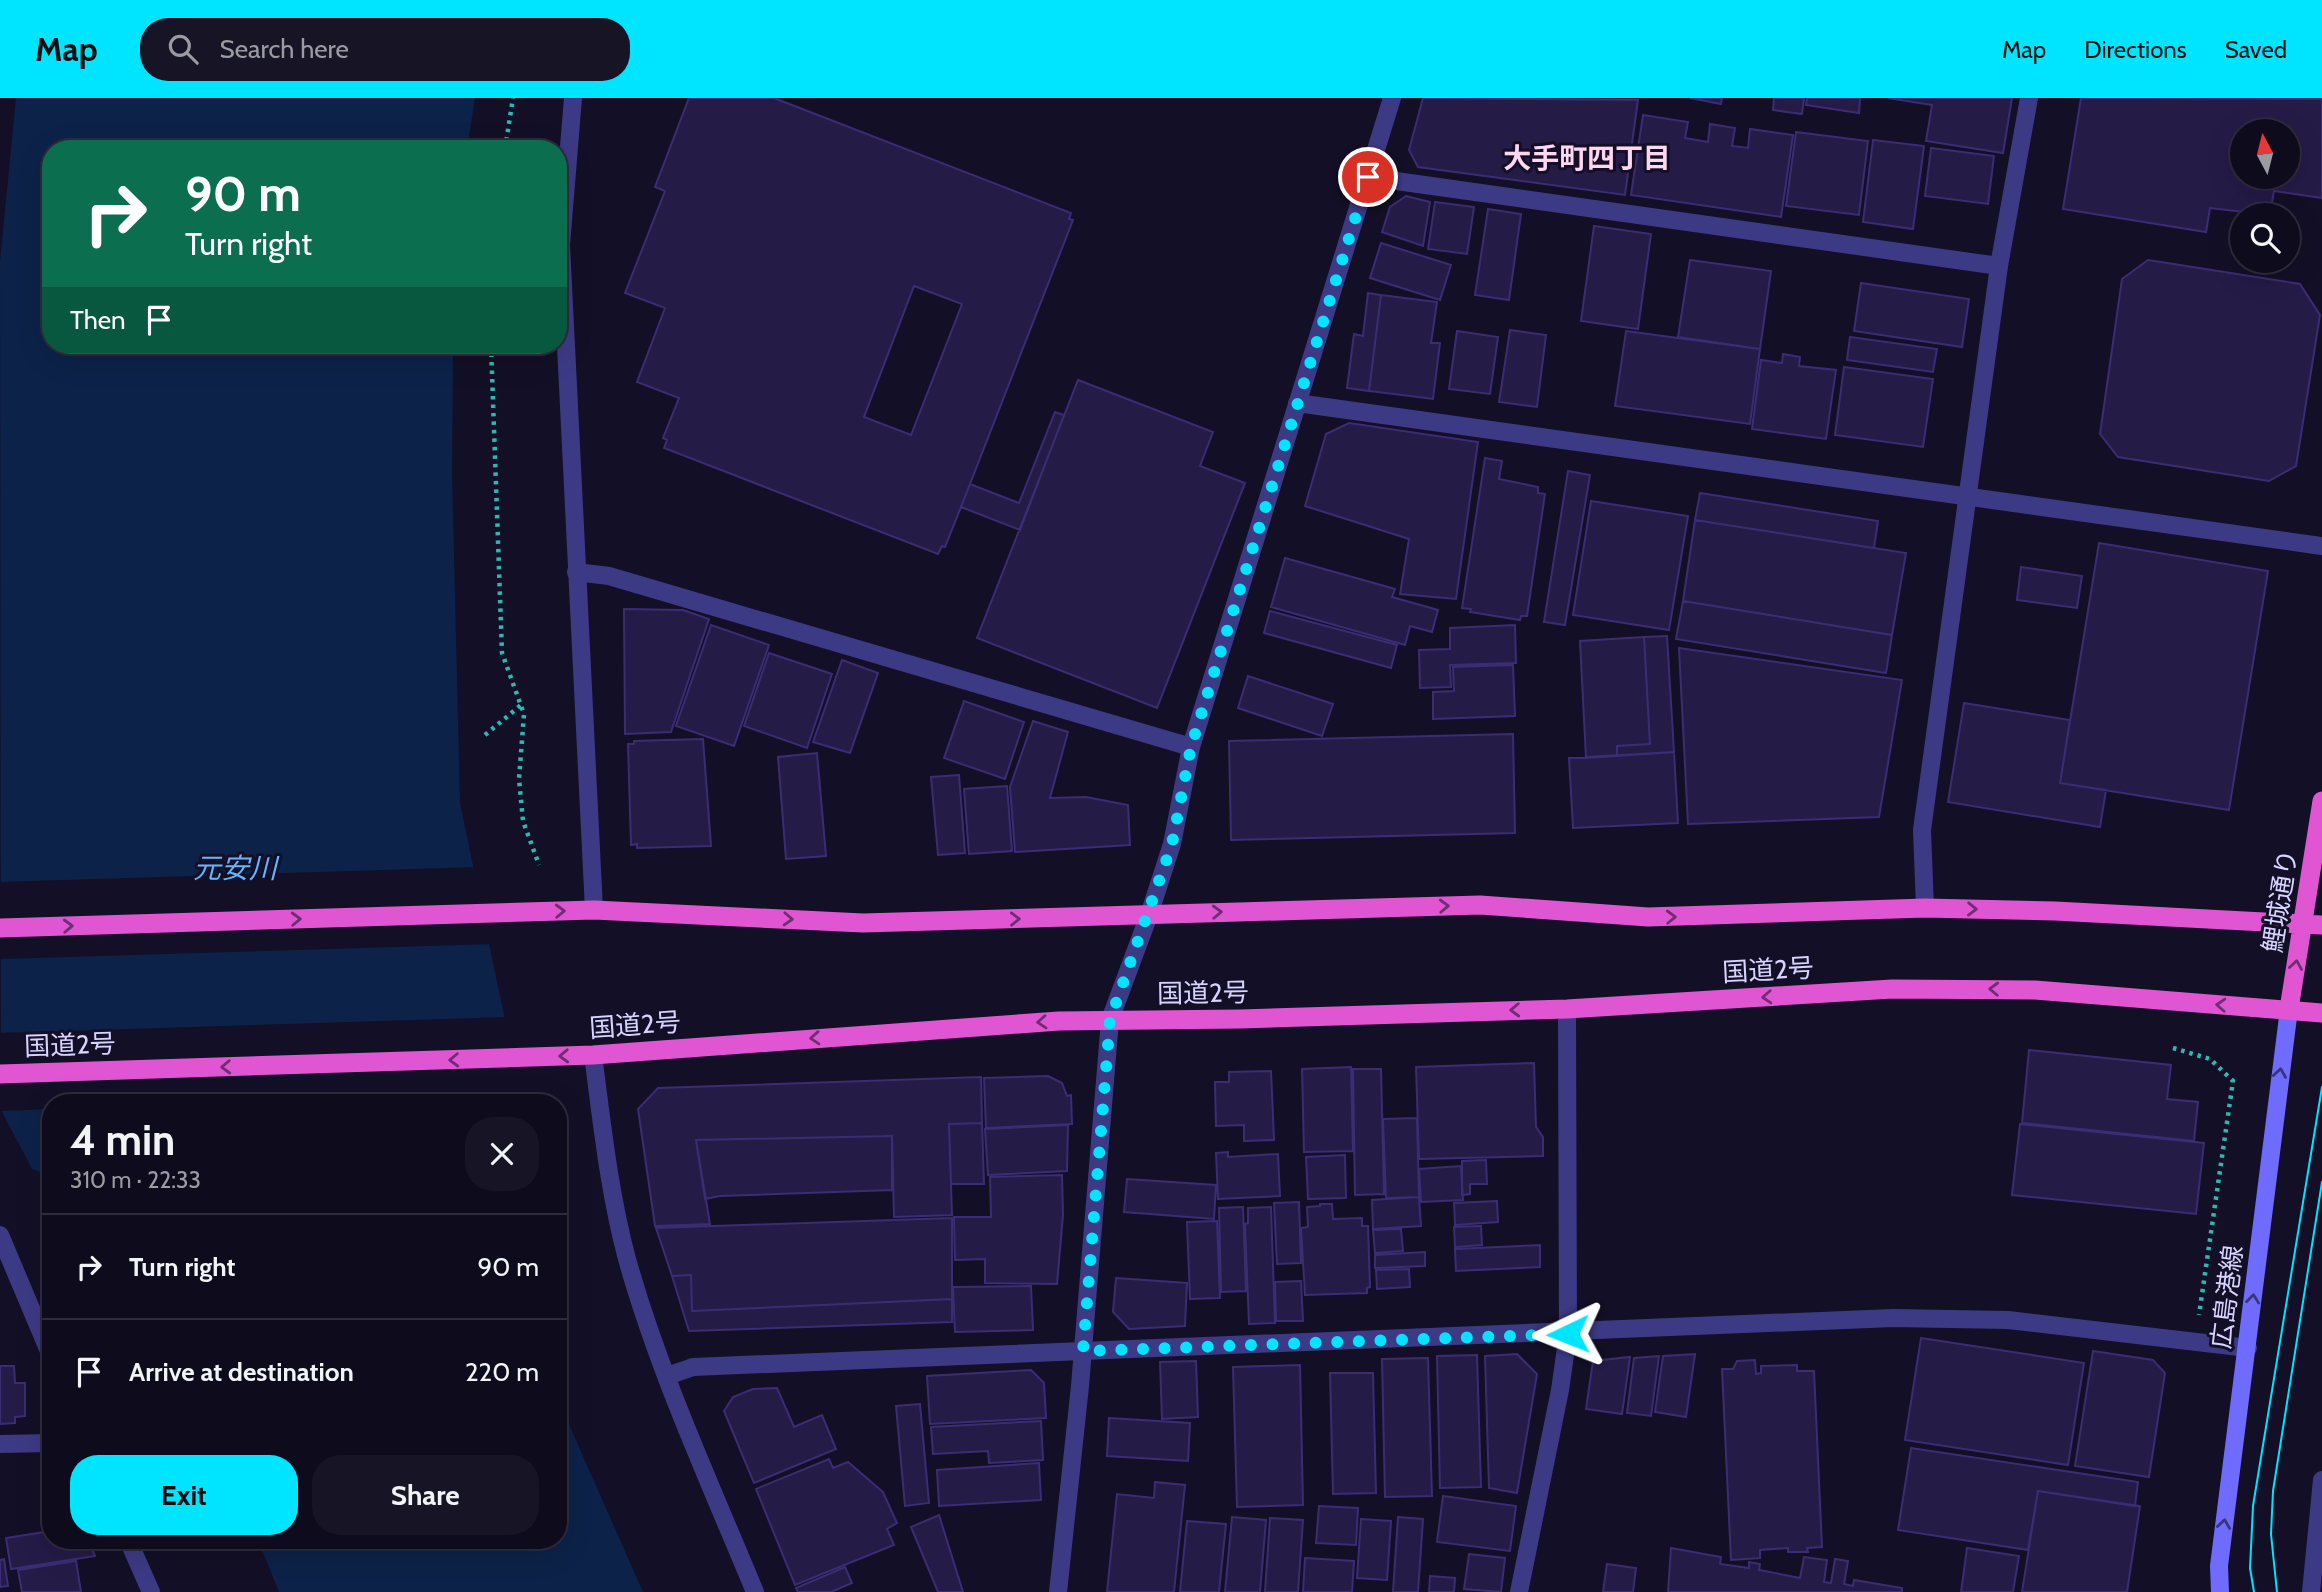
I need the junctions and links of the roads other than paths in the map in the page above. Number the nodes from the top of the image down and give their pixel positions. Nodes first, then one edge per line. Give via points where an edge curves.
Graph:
1 (573, 98) edge
2 (1391, 98) edge
3 (2029, 98) edge
4 (567, 172) edge
5 (1368, 177) junction
6 (1999, 266) junction
7 (566, 354) edge
8 (1297, 402) junction
9 (1968, 498) junction
10 (2322, 545) edge
11 (576, 572) junction
12 (1191, 747) junction
13 (2322, 801) edge
14 (1925, 908) junction
15 (594, 909) junction
16 (1149, 915) junction
17 (2313, 923) edge
18 (0, 928) edge
19 (1566, 1009) junction
20 (2289, 1009) junction
21 (2322, 1013) edge
22 (1110, 1020) junction
23 (593, 1055) junction
24 (0, 1074) edge
25 (0, 1235) edge
26 (1568, 1334) junction
27 (42, 1335) edge
28 (2248, 1348) junction
29 (1083, 1351) junction
30 (667, 1376) junction
31 (42, 1443) edge
32 (0, 1444) edge
33 (2322, 1479) edge
34 (132, 1549) edge
35 (150, 1592) edge
36 (755, 1592) edge
37 (1058, 1592) edge
38 (1519, 1592) edge
39 (2220, 1592) edge
40 (2311, 1592) edge

1 - 4 street
2 - 5 street
3 - 6 street
5 - 6 street
5 - 8 street
6 - 9 street
7 - 11 street
8 - 9 street
8 - 12 street
9 - 10 street
9 - 14 street via 1922,830
11 - 12 street via 608,576
11 - 15 street
12 - 16 street via 1172,844
13 - 17 highway, 鯉城通り
16 -> 14 highway via 1480,905 1648,918
14 -> 17 highway
15 -> 16 highway via 863,923
18 -> 15 highway
16 - 22 street
20 -> 17 highway, 鯉城通り
20 -> 19 highway, 国道2号 via 1962,988
19 -> 22 highway, 国道2号
19 - 26 street
20 - 21 highway, 国道2号
28 -> 20 main road, 広島港線
22 -> 23 highway, 国道2号
22 - 29 street
23 -> 24 highway, 国道2号
23 - 30 street via 627,1259
25 - 27 street
26 - 28 street via 1893,1318 2008,1320
26 - 29 street
26 - 38 street
39 -> 28 main road, 広島港線 via 2219,1566
29 - 30 street via 693,1367
29 - 37 street
30 - 36 street
31 - 32 street
33 - 40 street
34 - 35 street

